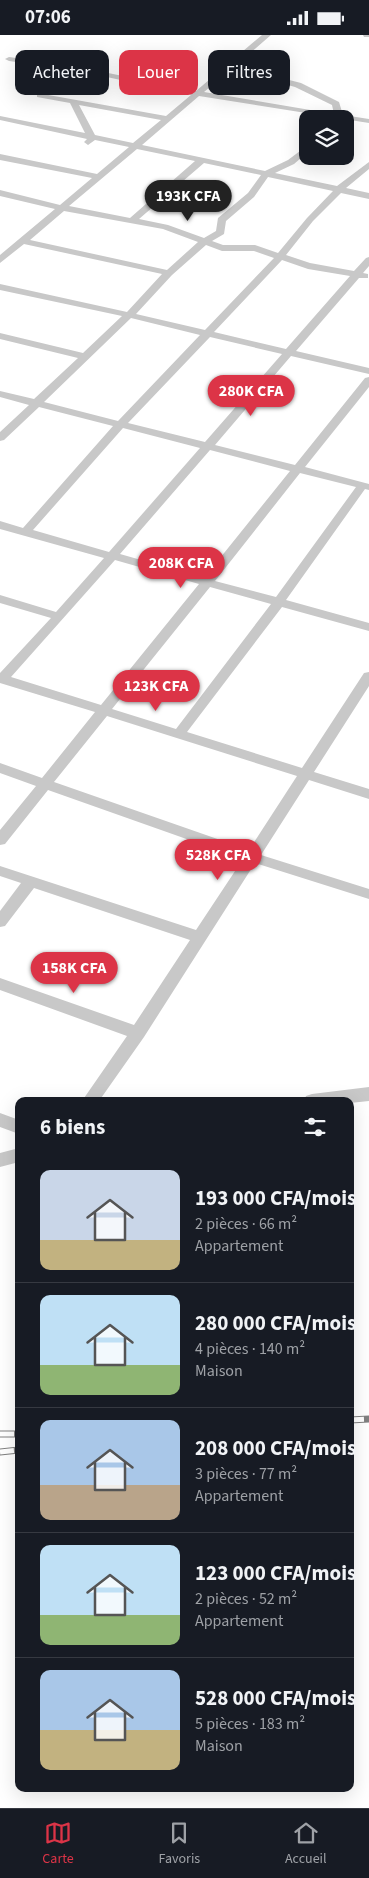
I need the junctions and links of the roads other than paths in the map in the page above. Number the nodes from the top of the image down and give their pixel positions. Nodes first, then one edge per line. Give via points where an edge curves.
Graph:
1 (267, 35) edge
2 (250, 50) edge
3 (10, 59) dead end
4 (290, 83) edge
5 (208, 86) edge
6 (199, 94) junction
7 (40, 95) dead end
8 (73, 101) junction
9 (337, 110) edge
10 (299, 111) edge
11 (0, 118) edge
12 (168, 119) junction
13 (354, 120) edge
14 (369, 121) edge
15 (92, 138) junction
16 (84, 147) dead end
17 (135, 147) junction
18 (299, 155) edge
19 (0, 157) edge
20 (202, 160) junction
21 (369, 165) edge
22 (266, 174) junction
23 (98, 177) junction
24 (339, 190) junction
25 (0, 193) edge
26 (369, 196) edge
27 (63, 208) junction
28 (133, 221) junction
29 (23, 241) junction
30 (205, 241) junction
31 (280, 257) junction
32 (0, 260) edge
33 (369, 260) edge
34 (168, 273) junction
35 (363, 275) edge
36 (0, 287) edge
37 (129, 315) junction
38 (209, 333) junction
39 (0, 336) edge
40 (291, 352) junction
41 (84, 356) junction
42 (369, 371) edge
43 (369, 380) edge
44 (0, 394) edge
45 (36, 403) junction
46 (122, 424) junction
47 (0, 438) edge
48 (208, 447) junction
49 (297, 469) junction
50 (366, 486) edge
51 (0, 525) edge
52 (25, 531) junction
53 (112, 555) junction
54 (206, 582) junction
55 (0, 599) edge
56 (279, 602) junction
57 (59, 617) junction
58 (369, 627) edge
59 (369, 676) edge
60 (1, 678) edge
61 (103, 709) junction
62 (179, 734) junction
63 (0, 768) edge
64 (304, 774) junction
65 (46, 785) junction
66 (369, 794) edge
67 (0, 840) edge
68 (252, 857) junction
69 (0, 871) edge
70 (30, 883) junction
71 (369, 894) edge
72 (0, 923) edge
73 (199, 937) junction
74 (0, 984) edge
75 (138, 1033) junction
76 (369, 1094) edge
77 (93, 1097) edge
78 (345, 1097) edge
79 (0, 1120) edge
80 (15, 1126) edge
81 (15, 1156) edge
82 (0, 1160) edge

1 - 2 street
3 - 6 street via 74,68
4 - 9 street via 336,104
5 - 6 street
6 - 10 street
6 - 12 street
7 - 8 street
8 - 12 street
8 - 15 street
11 - 15 street
12 - 17 street
13 - 14 street
15 - 16 street
15 - 17 street
17 - 20 street
17 - 23 street
18 - 22 street
19 - 23 street
20 - 22 street
20 - 28 street
21 - 24 street
22 - 24 street
22 - 30 street via 251,195 221,221 221,233
23 - 27 street
24 - 26 street
24 - 31 street via 302,227
25 - 27 street
27 - 28 street
27 - 29 street
28 - 30 street via 165,227
29 - 32 street
29 - 34 street
30 - 31 street via 222,248 255,248
30 - 34 street
31 - 35 street via 308,266
31 - 38 street
33 - 35 street
34 - 37 street
35 - 40 street
36 - 37 street
37 - 38 street
37 - 41 street
38 - 40 street
38 - 46 street
39 - 41 street
40 - 42 street
40 - 48 street
41 - 45 street
43 - 49 street
44 - 45 street
45 - 46 street
45 - 47 street
46 - 48 street
46 - 52 street
48 - 49 street
48 - 53 street
49 - 50 street
49 - 54 street
50 - 56 street
51 - 52 street
52 - 53 street
53 - 54 street
53 - 57 street
54 - 56 street
54 - 61 street
55 - 57 street
56 - 58 street
56 - 62 street
57 - 60 street
59 - 64 street
60 - 61 street
61 - 62 street
61 - 65 street
62 - 64 street
63 - 65 street
64 - 66 street
64 - 68 street
65 - 67 street
65 - 68 street
68 - 71 street
68 - 73 street
69 - 70 street
70 - 72 street
70 - 73 street
73 - 75 street
74 - 75 street
75 - 77 street
76 - 78 street
79 - 80 street
81 - 82 street

